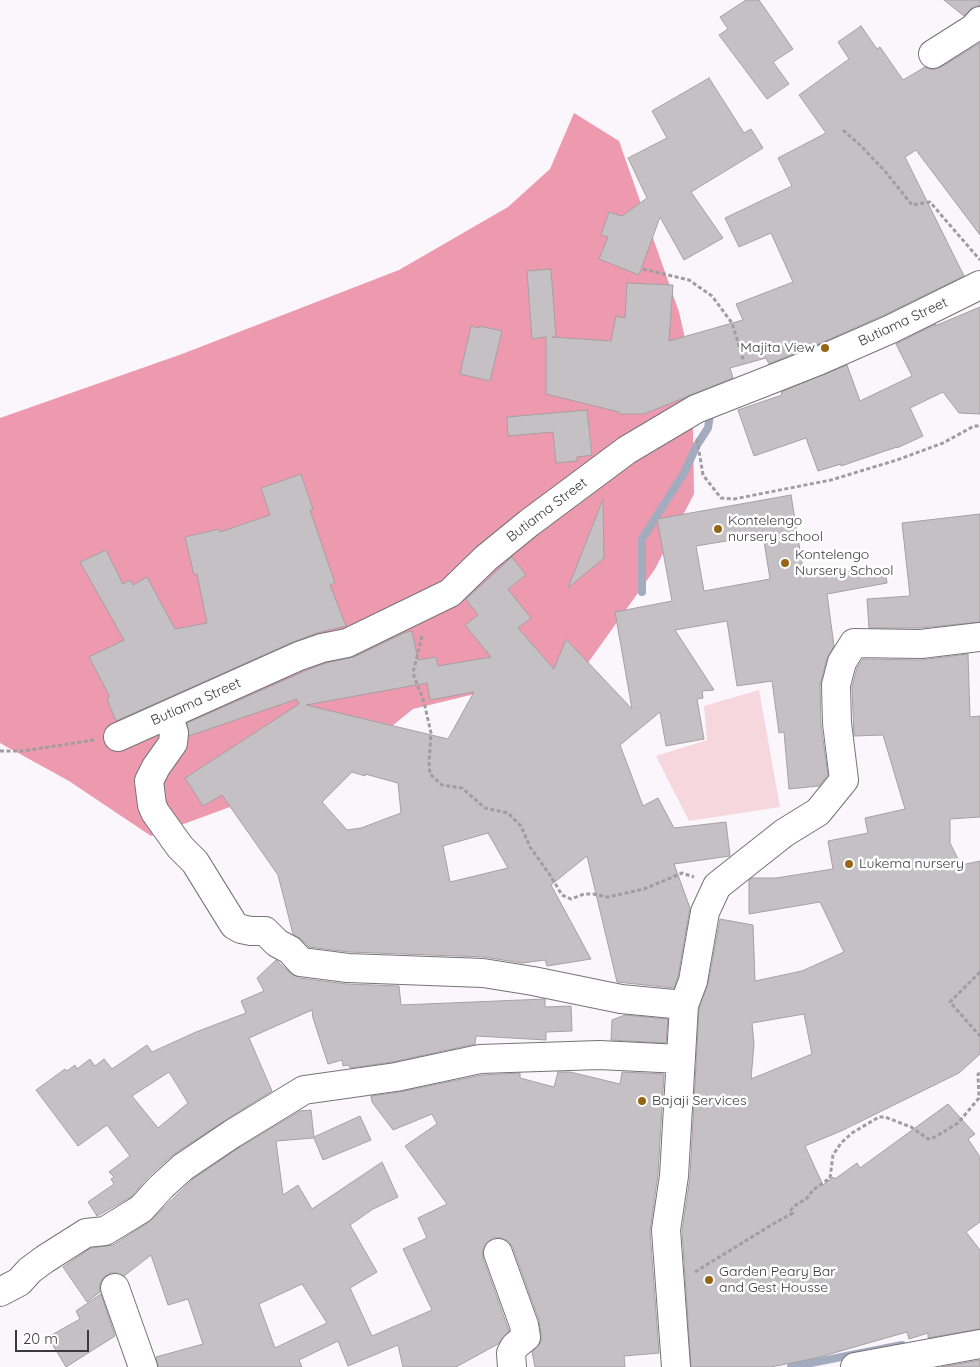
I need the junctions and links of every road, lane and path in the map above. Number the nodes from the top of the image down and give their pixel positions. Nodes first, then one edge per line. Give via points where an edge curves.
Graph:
1 (980, 21) edge
2 (933, 54) dead end
3 (843, 130) dead end
4 (980, 260) edge
5 (643, 269) dead end
6 (980, 285) edge
7 (752, 386) junction
8 (696, 409) junction
9 (980, 426) edge
10 (426, 630) dead end
11 (980, 637) edge
12 (168, 714) junction
13 (118, 737) joint
14 (0, 751) edge
15 (718, 886) junction
16 (980, 972) edge
17 (684, 1005) junction
18 (980, 1036) edge
19 (681, 1059) junction
20 (980, 1073) edge
21 (498, 1253) dead end
22 (670, 1284) junction
23 (114, 1288) dead end
24 (0, 1292) edge
25 (980, 1344) edge
26 (143, 1367) edge
27 (512, 1367) edge
28 (676, 1367) edge
29 (855, 1367) edge

1 - 2 street
3 - 4 path via 884,170 912,205 930,202
5 - 7 path via 689,280 712,296 732,323
6 - 7 street, Butiama Street via 891,329
7 - 8 street, Butiama Street
8 - 9 path via 703,475 721,498 734,499 831,480 897,460
8 - 12 street, Butiama Street via 627,450 529,523 450,593 347,643 299,656
10 - 15 path via 420,638 414,673 431,733 430,774 442,785 462,788 485,808 508,813 521,826 530,847 562,896 571,899 593,894 608,898 644,889 682,873
11 - 15 street via 921,644 854,643 842,662 836,685 844,780 818,812 784,833
12 - 13 street, Butiama Street
12 - 17 street via 174,743 149,781 152,805 180,847 195,862 234,925 241,929 265,931 301,962 348,968 483,973 621,999
13 - 14 path via 23,751
15 - 17 street via 705,912 693,980
16 - 18 path via 950,1002
17 - 19 street
19 - 22 street via 674,1176 666,1230
19 - 24 street via 599,1055 480,1059 396,1077 304,1090 183,1167 141,1209 105,1231 86,1233 45,1259 19,1282
20 - 22 path via 979,1098 958,1123 928,1139 911,1127 879,1117 841,1143 832,1154 830,1178 793,1207 793,1213 690,1276
21 - 27 street via 526,1337 511,1353
22 - 28 street
23 - 26 street
25 - 29 street

